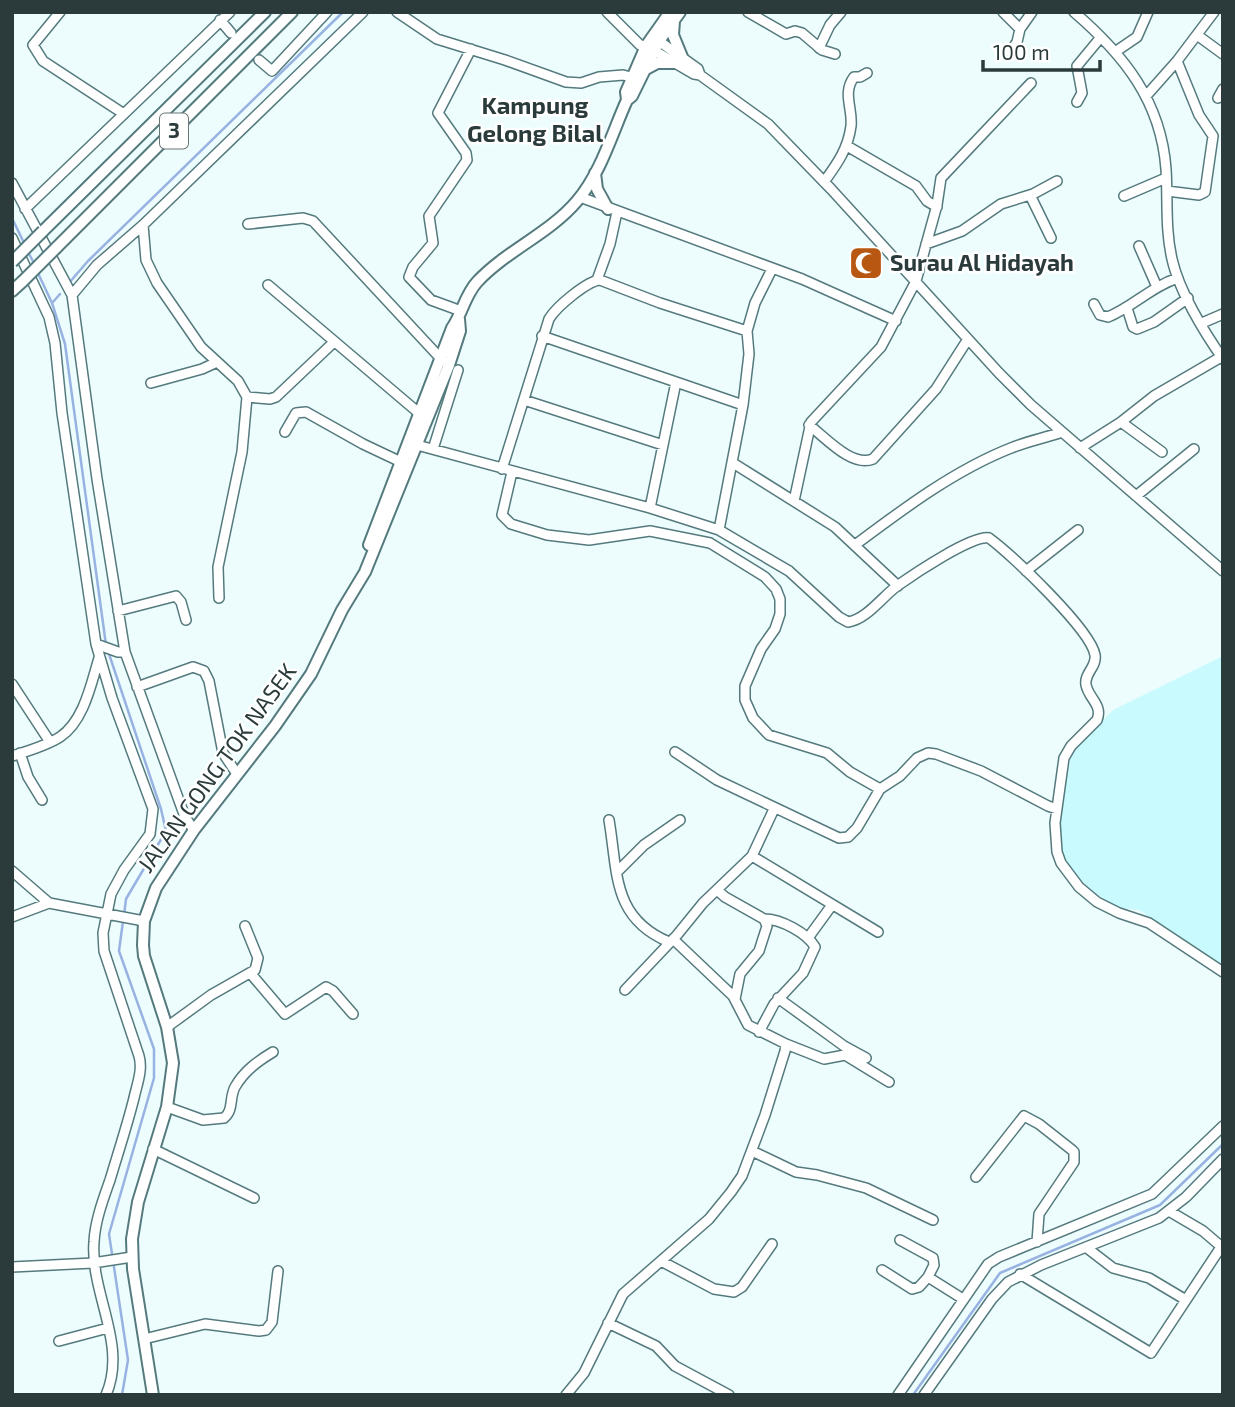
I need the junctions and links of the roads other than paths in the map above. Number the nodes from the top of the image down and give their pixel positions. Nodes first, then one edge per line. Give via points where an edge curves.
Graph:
1 (60, 12) edge
2 (230, 12) edge
3 (265, 12) edge
4 (292, 12) edge
5 (327, 12) edge
6 (363, 12) edge
7 (397, 12) edge
8 (607, 12) edge
9 (748, 12) edge
10 (841, 12) edge
11 (1003, 12) edge
12 (1032, 12) edge
13 (1074, 12) edge
14 (1148, 12) edge
15 (1214, 12) edge
16 (675, 14) edge
17 (220, 20) junction
18 (1020, 29) junction
19 (231, 33) dead end
20 (1197, 35) junction
21 (1101, 37) junction
22 (653, 43) junction
23 (819, 47) junction
24 (471, 49) junction
25 (1010, 52) dead end
26 (1115, 52) junction
27 (835, 54) dead end
28 (1223, 54) edge
29 (259, 60) dead end
30 (679, 60) junction
31 (1177, 61) junction
32 (644, 70) junction
33 (867, 73) dead end
34 (631, 77) junction
35 (1031, 83) dead end
36 (1223, 89) edge
37 (1146, 96) junction
38 (1217, 98) dead end
39 (627, 100) junction
40 (1077, 102) dead end
41 (124, 114) junction
42 (847, 145) junction
43 (595, 173) junction
44 (1166, 178) junction
45 (1057, 181) dead end
46 (824, 182) junction
47 (12, 183) edge
48 (1167, 191) junction
49 (1030, 195) junction
50 (1124, 195) dead end
51 (580, 197) junction
52 (937, 207) junction
53 (25, 209) junction
54 (613, 211) junction
55 (248, 224) dead end
56 (144, 225) junction
57 (12, 238) edge
58 (1051, 238) dead end
59 (926, 244) junction
60 (1139, 246) dead end
61 (12, 262) edge
62 (772, 268) junction
63 (1178, 278) junction
64 (597, 279) junction
65 (916, 281) junction
66 (268, 285) dead end
67 (1157, 287) junction
68 (12, 291) edge
69 (72, 295) junction
70 (1188, 298) junction
71 (1094, 304) dead end
72 (1127, 308) junction
73 (1223, 314) edge
74 (460, 315) junction
75 (895, 321) junction
76 (1202, 323) junction
77 (747, 331) junction
78 (542, 336) junction
79 (968, 339) junction
80 (334, 342) junction
81 (1222, 358) edge
82 (215, 363) junction
83 (449, 364) junction
84 (676, 382) junction
85 (151, 383) dead end
86 (247, 397) junction
87 (524, 400) junction
88 (743, 405) junction
89 (420, 414) junction
90 (1121, 422) junction
91 (809, 425) junction
92 (285, 432) dead end
93 (414, 432) junction
94 (1062, 432) junction
95 (417, 444) junction
96 (663, 445) junction
97 (1080, 448) junction
98 (433, 449) junction
99 (1194, 449) dead end
100 (1162, 452) dead end
101 (403, 457) junction
102 (733, 463) junction
103 (502, 469) junction
104 (512, 472) junction
105 (1136, 496) junction
106 (794, 501) junction
107 (650, 508) junction
108 (719, 530) junction
109 (1078, 530) dead end
110 (855, 545) junction
111 (1026, 571) junction
112 (1223, 571) edge
113 (357, 583) junction
114 (898, 586) junction
115 (219, 597) dead end
116 (118, 611) junction
117 (186, 620) dead end
118 (99, 646) junction
119 (122, 652) junction
120 (99, 658) junction
121 (12, 684) edge
122 (137, 687) junction
123 (50, 741) junction
124 (675, 752) dead end
125 (16, 754) edge
126 (237, 774) junction
127 (880, 789) junction
128 (42, 800) dead end
129 (774, 809) junction
130 (1058, 809) junction
131 (609, 820) dead end
132 (680, 820) dead end
133 (194, 830) junction
134 (752, 856) junction
135 (12, 871) edge
136 (618, 871) junction
137 (717, 890) junction
138 (49, 903) junction
139 (832, 905) junction
140 (111, 915) junction
141 (12, 917) edge
142 (764, 919) junction
143 (145, 921) junction
144 (245, 926) dead end
145 (878, 932) dead end
146 (808, 938) junction
147 (671, 941) junction
148 (1223, 972) edge
149 (251, 974) junction
150 (625, 990) dead end
151 (778, 998) junction
152 (735, 999) junction
153 (353, 1014) dead end
154 (167, 1027) junction
155 (758, 1032) junction
156 (786, 1044) junction
157 (273, 1052) dead end
158 (866, 1058) dead end
159 (889, 1083) dead end
160 (167, 1107) junction
161 (1223, 1126) edge
162 (153, 1149) junction
163 (752, 1151) junction
164 (1223, 1159) edge
165 (976, 1177) dead end
166 (254, 1198) dead end
167 (1169, 1211) junction
168 (933, 1220) dead end
169 (1037, 1222) junction
170 (1057, 1234) junction
171 (901, 1240) dead end
172 (1037, 1242) junction
173 (772, 1244) dead end
174 (1087, 1248) junction
175 (1222, 1248) edge
176 (132, 1257) junction
177 (660, 1261) junction
178 (97, 1262) junction
179 (12, 1267) edge
180 (882, 1270) dead end
181 (278, 1271) dead end
182 (1020, 1275) junction
183 (928, 1277) junction
184 (963, 1299) junction
185 (1186, 1300) junction
186 (608, 1323) junction
187 (108, 1328) junction
188 (144, 1339) junction
189 (60, 1341) dead end
190 (106, 1395) edge
191 (153, 1395) edge
192 (566, 1395) edge
193 (729, 1395) edge
194 (898, 1395) edge
195 (924, 1395) edge

1 - 41 street via 33,45 43,61
2 - 17 street
3 - 61 main road, 3, bridge
4 - 68 main road, 3, bridge
5 - 29 street via 272,71
6 - 56 street
7 - 24 street via 429,35
8 - 22 street via 640,45
9 - 23 street via 786,34 802,33
10 - 23 street
11 - 18 street
12 - 18 street
13 - 21 street
14 - 26 street via 1137,37
15 - 20 street
16 - 22 main road, JALAN GONG TOK NASEK
16 - 30 main road via 673,35
17 - 19 street
17 - 41 street
18 - 25 street
20 - 28 street
20 - 31 street
21 - 26 street
21 - 40 street via 1077,66 1082,93
22 - 30 street
22 - 32 main road, JALAN GONG TOK NASEK
22 - 34 main road, JALAN GONG TOK NASEK
23 - 27 street
24 - 34 street via 566,82
24 - 74 street via 438,113 467,160 429,216 433,243 409,276 431,300
26 - 37 street
30 - 32 main road
30 - 46 street via 768,124
31 - 37 street
31 - 48 street via 1213,140 1205,192
32 - 39 main road, JALAN GONG TOK NASEK
33 - 42 street via 853,77 848,86
34 - 39 main road, JALAN GONG TOK NASEK
35 - 52 street via 943,174
36 - 38 street
37 - 44 street via 1160,133
39 - 43 main road, JALAN GONG TOK NASEK
41 - 53 street
42 - 46 street
42 - 52 street via 914,185
43 - 51 main road, JALAN GONG TOK NASEK
43 - 54 main road via 597,188
44 - 48 street
44 - 50 street
45 - 49 street
46 - 65 street
47 - 53 street
48 - 63 street via 1166,229
49 - 58 street
49 - 59 street via 1006,201 969,227
51 - 54 street
51 - 74 main road, JALAN GONG TOK NASEK via 554,223 480,279
52 - 59 street
53 - 69 street
54 - 62 street
54 - 64 street via 610,244
55 - 83 street via 313,220
56 - 69 street via 97,265
56 - 82 street via 146,260 152,273
57 - 118 street via 46,309 55,343 84,574
59 - 65 street
60 - 67 street
62 - 75 street
62 - 77 street
63 - 67 street
63 - 70 street
64 - 77 street
64 - 78 street via 554,312
65 - 75 street
65 - 79 street
66 - 80 street
67 - 72 street
69 - 116 street
70 - 72 street via 1137,329
70 - 76 street
71 - 72 street via 1106,318
73 - 76 street
74 - 83 main road, JALAN GONG TOK NASEK via 460,331
75 - 91 street via 880,347
76 - 81 street
77 - 88 street
78 - 84 street
78 - 87 street
79 - 91 street via 936,389 873,458 852,458
79 - 94 street
80 - 86 street via 276,397
80 - 89 street
81 - 90 street via 1154,396
82 - 85 street
82 - 86 street via 238,381
83 - 89 main road, JALAN GONG TOK NASEK
83 - 95 main road, JALAN GONG TOK NASEK
83 - 98 street
84 - 88 street
84 - 96 street
86 - 115 street via 242,452 218,566
87 - 96 street
87 - 103 street
88 - 102 street
89 - 93 main road, JALAN GONG TOK NASEK
90 - 97 street
90 - 100 street
91 - 106 street
92 - 101 street via 296,413 306,412 363,444
93 - 95 main road
93 - 101 main road, JALAN GONG TOK NASEK
94 - 97 street
94 - 110 street via 987,460 909,506
95 - 98 street
95 - 101 main road
95 - 113 main road, JALAN GONG TOK NASEK
96 - 107 street
97 - 105 street
98 - 103 street
99 - 105 street
101 - 113 main road, JALAN GONG TOK NASEK
102 - 106 street
102 - 108 street
103 - 104 street
104 - 107 street
104 - 127 street via 502,515 511,524 540,534 589,540 636,532 666,533 714,544 768,579 778,593 780,614 745,686 753,718 769,735 827,753
105 - 112 street
106 - 110 street
107 - 108 street
108 - 114 street via 789,571 849,622
109 - 111 street
110 - 114 street
111 - 114 street via 993,540 982,537
111 - 130 street via 1086,635 1095,656 1085,681 1099,715 1066,752
113 - 126 main road, JALAN GONG TOK NASEK via 311,674
116 - 117 street via 176,596
116 - 119 street
118 - 119 street
118 - 120 street
119 - 122 street
120 - 123 street via 77,717 66,732
120 - 140 street via 153,809 149,834 116,884
121 - 123 street
122 - 126 street via 193,667 204,671 223,753
122 - 133 street via 185,817
123 - 125 street
124 - 129 street
125 - 128 street
126 - 133 main road, JALAN GONG TOK NASEK
127 - 129 street via 857,828 843,838
127 - 130 street via 922,755 936,754
129 - 134 street
130 - 148 street via 1057,852 1079,887 1097,902 1149,923
131 - 136 street
132 - 136 street via 644,845
133 - 143 main road, JALAN GONG TOK NASEK via 156,888
134 - 137 street
134 - 139 street
135 - 138 street
136 - 147 street via 621,897 636,922
137 - 142 street
137 - 147 street
138 - 140 street
138 - 141 street
139 - 145 street
139 - 146 street
140 - 143 street
140 - 178 street via 102,940 104,951 140,1067 99,1213 94,1241
142 - 146 street
142 - 152 street via 766,934 740,974
143 - 154 main road, JALAN GONG TOK NASEK via 144,956
144 - 149 street via 258,966
146 - 151 street via 815,947 807,967
147 - 150 street
147 - 152 street
149 - 153 street via 285,1014 326,987
149 - 154 street via 211,995
151 - 155 street
151 - 158 street
152 - 155 street via 746,1023
154 - 160 main road, JALAN GONG TOK NASEK via 173,1063
155 - 156 street
156 - 159 street via 824,1059 845,1055
156 - 163 street
157 - 160 street via 239,1082 223,1118 204,1120
160 - 162 main road, JALAN GONG TOK NASEK
161 - 170 street via 1155,1192
162 - 166 street
162 - 176 main road, JALAN GONG TOK NASEK via 135,1213
163 - 168 street via 796,1172 873,1191
163 - 177 street via 717,1211
164 - 167 street
165 - 169 street via 1022,1117 1039,1124 1072,1150 1075,1159
167 - 174 street
167 - 175 street
169 - 170 street
169 - 172 street
170 - 172 street
171 - 183 street via 933,1258
172 - 184 street via 994,1259
173 - 177 street via 743,1287 734,1292 714,1289
174 - 182 street
174 - 185 street via 1113,1268 1149,1278
175 - 185 street
176 - 178 street
176 - 188 main road, JALAN GONG TOK NASEK
177 - 186 street via 623,1294
178 - 179 street
178 - 187 street
180 - 183 street via 912,1289
181 - 188 street via 272,1322 266,1330 198,1324
182 - 185 street via 1151,1353
182 - 195 street via 999,1291
183 - 184 street
184 - 194 street
186 - 192 street via 584,1373
186 - 193 street via 656,1346 675,1366
187 - 189 street
187 - 190 street via 113,1358
188 - 191 main road, JALAN GONG TOK NASEK

